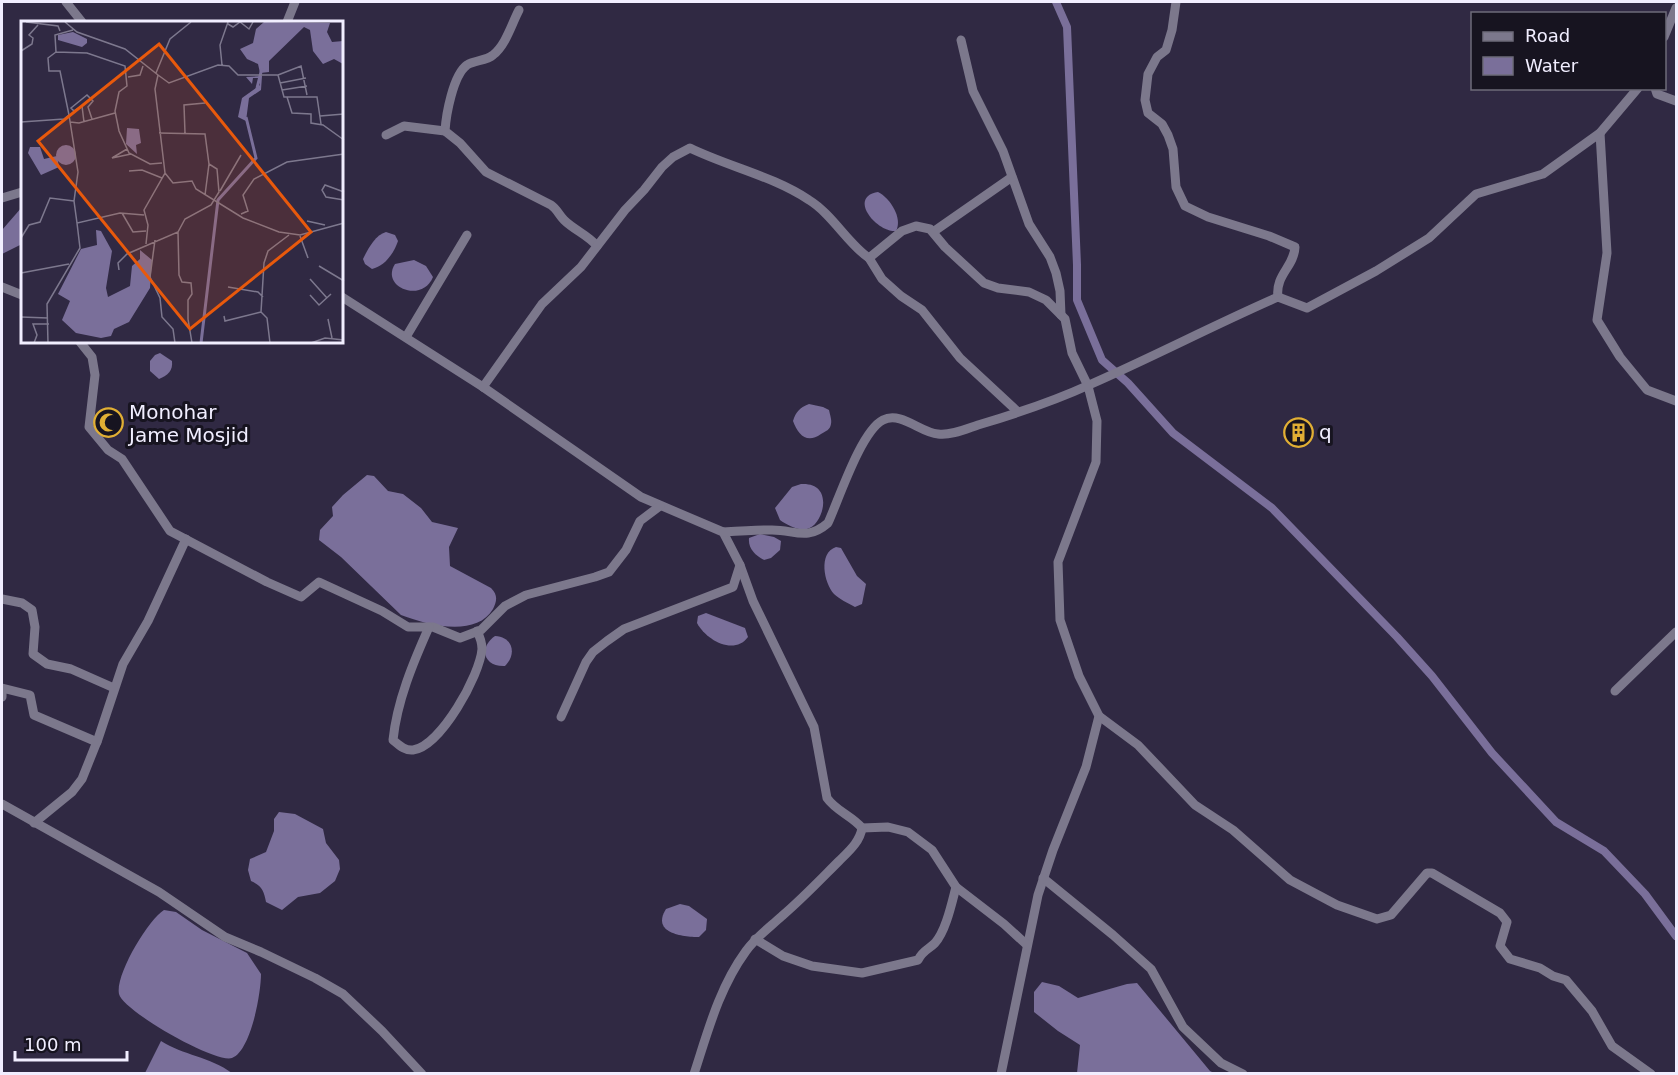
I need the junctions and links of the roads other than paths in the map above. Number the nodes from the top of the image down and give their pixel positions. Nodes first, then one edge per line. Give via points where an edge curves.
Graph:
1 (66, 2) edge
2 (295, 2) edge
3 (1176, 2) edge
4 (1677, 8) edge
5 (519, 10) dead end
6 (81, 21) edge
7 (287, 21) edge
8 (1666, 35) edge
9 (961, 40) dead end
10 (1636, 90) edge
11 (1656, 90) edge
12 (1677, 101) edge
13 (445, 131) junction
14 (1600, 134) junction
15 (386, 135) dead end
16 (1012, 177) junction
17 (21, 192) edge
18 (2, 198) edge
19 (933, 232) junction
20 (467, 235) dead end
21 (597, 246) junction
22 (869, 258) junction
23 (2, 287) edge
24 (21, 295) edge
25 (1278, 297) junction
26 (344, 298) edge
27 (1061, 315) junction
28 (406, 337) junction
29 (82, 344) edge
30 (1088, 386) junction
31 (483, 387) junction
32 (1677, 401) edge
33 (1017, 411) junction
34 (660, 506) junction
35 (723, 532) junction
36 (186, 540) junction
37 (740, 565) junction
38 (2, 599) edge
39 (429, 627) junction
40 (477, 631) junction
41 (1677, 633) edge
42 (114, 688) junction
43 (1615, 691) dead end
44 (2, 697) edge
45 (1100, 716) junction
46 (561, 717) dead end
47 (97, 742) junction
48 (2, 804) edge
49 (34, 824) junction
50 (862, 828) junction
51 (1043, 878) junction
52 (956, 887) junction
53 (755, 939) junction
54 (1027, 945) junction
55 (422, 1074) edge
56 (694, 1074) edge
57 (1001, 1074) edge
58 (1243, 1074) edge
59 (1651, 1074) edge

1 - 6 street
2 - 7 street
3 - 25 street via 1166,51 1148,74 1148,113 1162,123 1168,135 1176,187 1185,206 1295,247 1295,255 1278,282
4 - 8 street
5 - 13 street via 494,54 467,65 460,73
9 - 16 street via 973,91
10 - 14 street
11 - 12 street
13 - 15 street via 404,126
13 - 21 street via 486,172 551,205
14 - 25 street via 1543,174 1476,194 1429,238 1307,308
14 - 32 street via 1607,253 1597,320 1647,390
16 - 19 street
16 - 27 street via 1029,224 1050,256 1060,291
17 - 18 street
19 - 22 street via 916,226 902,231
19 - 27 street via 984,283 1029,292 1046,300
20 - 28 street
21 - 22 street via 662,167 690,148 812,201
21 - 31 street via 542,304
22 - 33 street via 882,279 922,310 960,358
23 - 24 street
25 - 30 street
26 - 28 street
27 - 30 street via 1072,353
28 - 31 street
29 - 36 street via 92,357 95,375 89,427 108,450 122,459 170,531
30 - 33 street
30 - 45 street via 1096,421 1096,462 1058,562 1060,620 1079,676
31 - 34 street
33 - 35 street via 943,435 905,421 884,419 859,449 828,523 819,531
34 - 35 street
34 - 40 street via 640,521 626,550 609,572 526,595 505,606
35 - 37 street
36 - 39 street via 301,597 319,582 408,627
36 - 42 street
37 - 46 street via 734,587 624,629 600,646 586,662
37 - 50 street via 753,601 814,727 827,798
38 - 42 street via 32,609 33,654 47,664 71,669
39 - 40 street via 460,638
39 - 40 street via 395,720 393,740 412,751 427,745 445,726 474,676 482,648
41 - 43 street
42 - 47 street
44 - 47 street via 2,688 30,695 34,715
45 - 51 street via 1086,767
45 - 59 street via 1138,745 1195,805 1233,830 1290,880 1337,905 1377,919 1391,915 1408,892 1427,873 1432,873 1500,913 1507,922 1500,946 1510,959 1566,980 1592,1011 1612,1046
47 - 49 street via 82,779
48 - 49 street
49 - 55 street via 159,892 225,937 343,994
50 - 52 street via 888,827 908,832 932,850
50 - 53 street via 851,848
51 - 54 street
51 - 58 street via 1151,969 1183,1027 1221,1063
52 - 53 street via 935,943 922,951 918,960 905,964 862,973 812,966 783,956
52 - 54 street
53 - 56 street via 724,986
54 - 57 street

